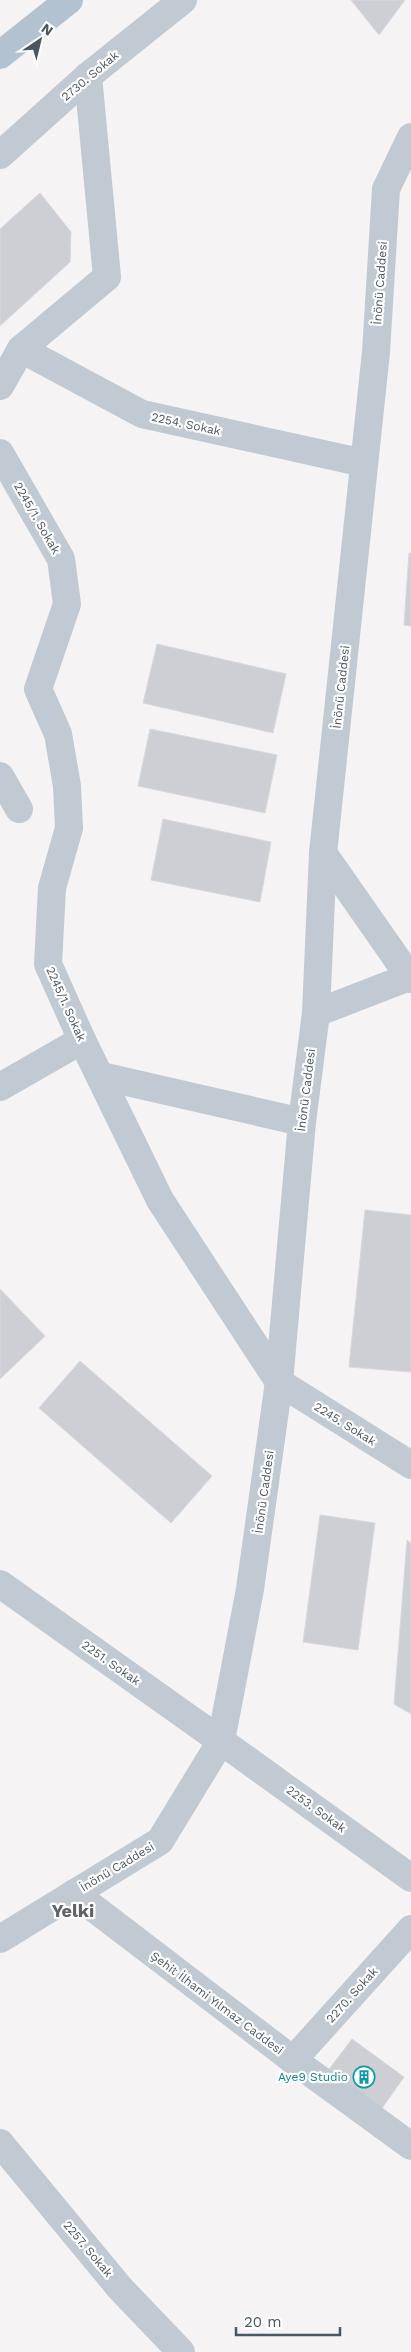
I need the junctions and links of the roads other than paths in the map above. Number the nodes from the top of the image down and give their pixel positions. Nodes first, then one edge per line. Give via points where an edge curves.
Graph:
1 (69, 0) edge
2 (184, 0) edge
3 (0, 55) edge
4 (88, 76) junction
5 (411, 137) edge
6 (0, 155) edge
7 (21, 349) junction
8 (0, 386) edge
9 (0, 453) edge
10 (364, 463) junction
11 (0, 776) edge
12 (19, 809) dead end
13 (323, 853) junction
14 (410, 978) edge
15 (316, 1013) junction
16 (82, 1040) junction
17 (101, 1076) junction
18 (0, 1087) edge
19 (302, 1122) junction
20 (278, 1382) junction
21 (411, 1466) edge
22 (3, 1592) edge
23 (221, 1740) junction
24 (411, 1878) edge
25 (74, 1893) junction
26 (411, 1929) edge
27 (0, 1939) edge
28 (293, 2060) junction
29 (0, 2143) edge
30 (411, 2146) edge
31 (181, 2352) edge

1 - 3 main road
2 - 4 street, 2730. Sokak
4 - 6 street, 2730. Sokak
4 - 7 street via 107,277
5 - 10 street, İnönü Caddesi via 386,189 376,352
7 - 8 street
7 - 10 street, 2254. Sokak via 142,414
9 - 16 street, 2245/1. Sokak via 61,559 67,604 38,689 58,734 67,786 69,828 52,888 48,964
10 - 13 street, İnönü Caddesi
11 - 12 street
13 - 14 street
13 - 15 street, İnönü Caddesi
14 - 15 street
15 - 19 street, İnönü Caddesi
16 - 17 street, 2245/1. Sokak
16 - 18 street
17 - 19 street
17 - 20 street, 2245/1. Sokak via 160,1200
19 - 20 street, İnönü Caddesi
20 - 21 street, 2245. Sokak
20 - 23 street, İnönü Caddesi via 250,1589
22 - 23 street, 2251. Sokak
23 - 24 street, 2253. Sokak
23 - 25 street, İnönü Caddesi via 160,1841
25 - 27 street, İnönü Caddesi
25 - 28 street, Şehit İlhami Yılmaz Caddesi
26 - 28 street, 2270. Sokak
28 - 30 street, Şehit İlhami Yılmaz Caddesi
29 - 31 street, 2257. Sokak via 120,2287

